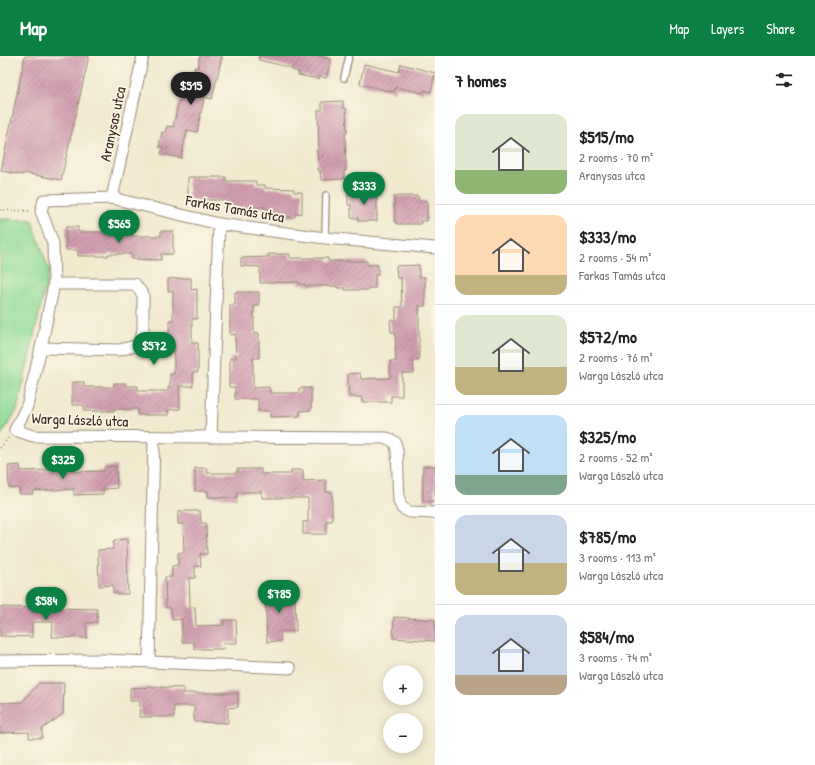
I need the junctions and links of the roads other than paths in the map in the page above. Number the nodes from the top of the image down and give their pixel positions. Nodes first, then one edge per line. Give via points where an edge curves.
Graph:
1 (143, 56) edge
2 (349, 56) edge
3 (344, 78) dead end
4 (326, 195) dead end
5 (112, 198) junction
6 (41, 211) joint
7 (219, 224) junction
8 (325, 238) junction
9 (435, 248) edge
10 (54, 284) junction
11 (42, 348) junction
12 (211, 437) junction
13 (154, 438) junction
14 (435, 513) edge
15 (0, 660) edge
16 (149, 661) junction
17 (290, 668) dead end

1 - 5 street, Aranysas utca
2 - 3 lane
4 - 8 lane
5 - 6 street, Farkas Tamás utca via 44,200
5 - 7 street, Farkas Tamás utca
6 - 10 street, Warga László utca via 52,243
7 - 8 street, Farkas Tamás utca
7 - 12 street
8 - 9 street, Farkas Tamás utca
10 - 11 street, Warga László utca
10 - 11 street via 135,284 143,295 143,330 139,345 118,350
11 - 13 street, Warga László utca via 27,406 15,430 33,436
12 - 13 street, Warga László utca
12 - 14 street, Warga László utca via 387,438 394,442 397,450 399,501 402,508 410,512
13 - 16 street
15 - 16 street
16 - 17 street

